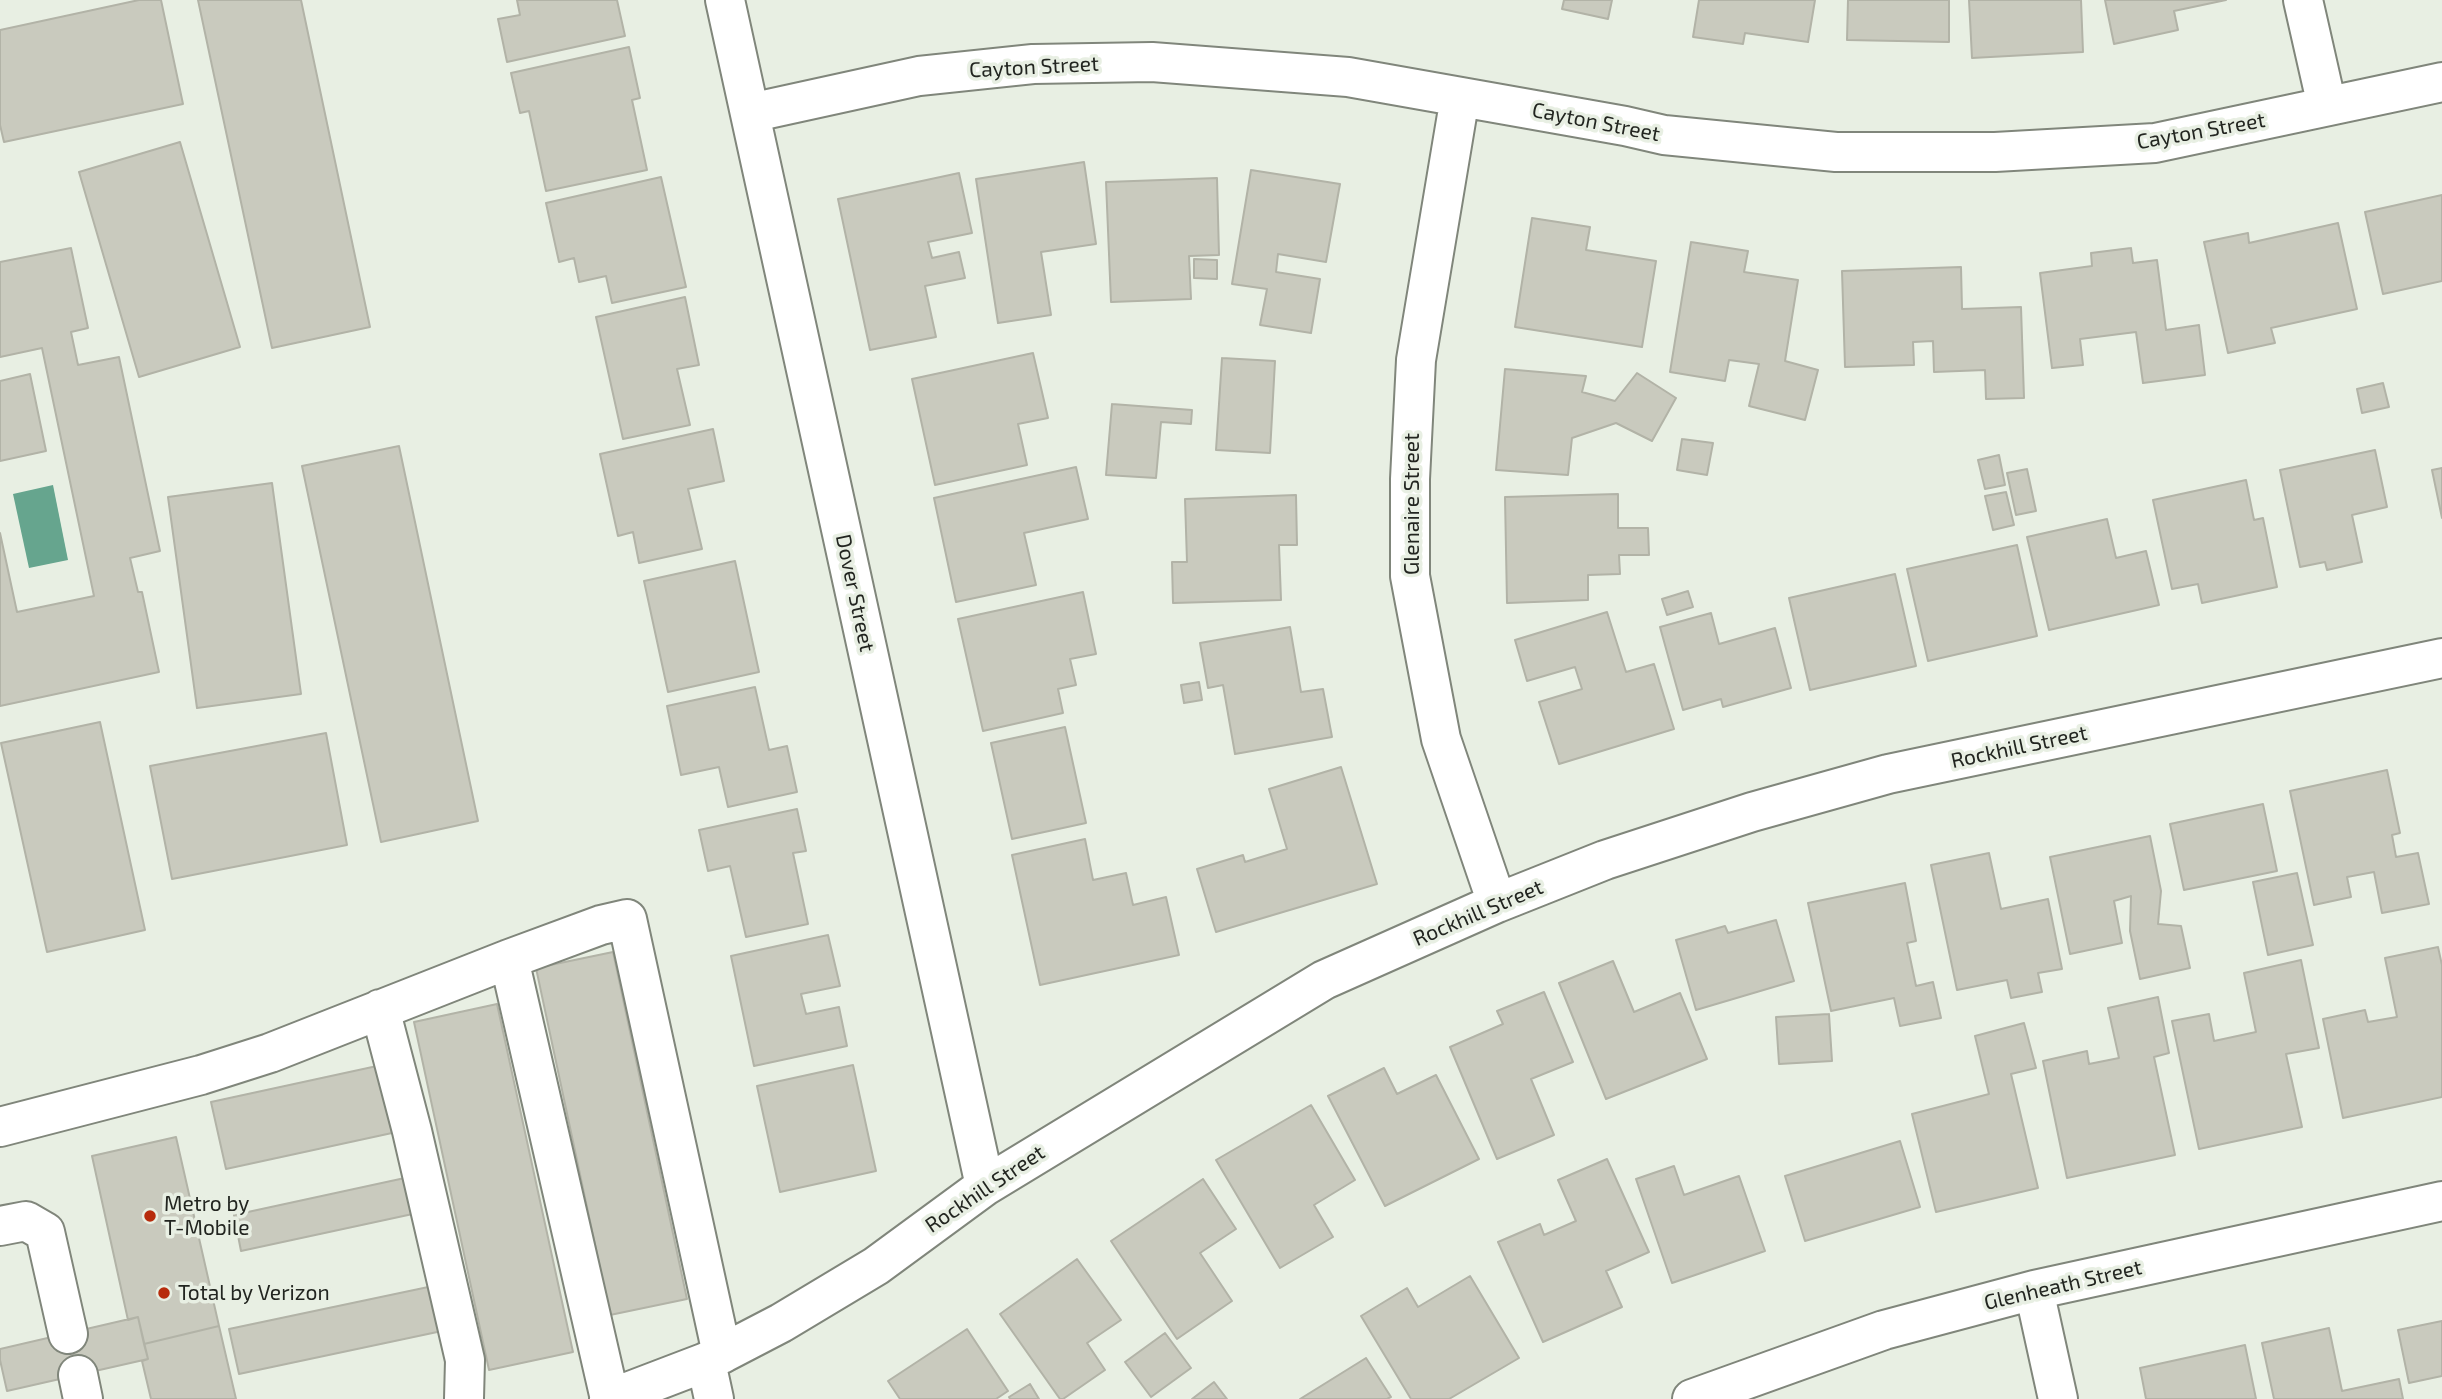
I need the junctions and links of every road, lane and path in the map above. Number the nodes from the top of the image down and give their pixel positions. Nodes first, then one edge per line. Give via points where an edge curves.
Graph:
1 (725, 0) edge
2 (2303, 0) edge
3 (2442, 82) edge
4 (1460, 97) junction
5 (2327, 106) junction
6 (750, 113) junction
7 (2442, 658) edge
8 (1497, 903) junction
9 (509, 959) junction
10 (380, 1009) junction
11 (0, 1127) edge
12 (985, 1186) junction
13 (2442, 1201) edge
14 (0, 1226) edge
15 (2034, 1290) junction
16 (68, 1334) dead end
17 (714, 1358) junction
18 (464, 1399) edge
19 (610, 1399) edge
20 (714, 1399) edge
21 (1692, 1399) edge
22 (2058, 1399) edge

1 - 6 street, Dover Street
2 - 5 street
3 - 5 street, Cayton Street
4 - 5 street, Cayton Street via 1664,135 1836,152 1995,152 2155,143
4 - 6 street, Cayton Street via 1348,77 1240,67 1152,62 1033,64 919,76
4 - 8 street, Glenaire Street via 1416,360 1410,576 1441,739
6 - 12 street, Dover Street
7 - 8 street, Rockhill Street via 1888,774 1605,860
8 - 12 street, Rockhill Street via 1324,980
9 - 10 street
9 - 17 street via 627,919
9 - 19 street
10 - 11 street via 201,1075
10 - 18 street via 465,1360
12 - 17 street, Rockhill Street via 876,1266
13 - 15 street, Glenheath Street
14 - 16 street via 26,1221 45,1232
15 - 21 street, Glenheath Street via 1884,1330
15 - 22 street
17 - 19 street, Rockhill Street
17 - 20 street

